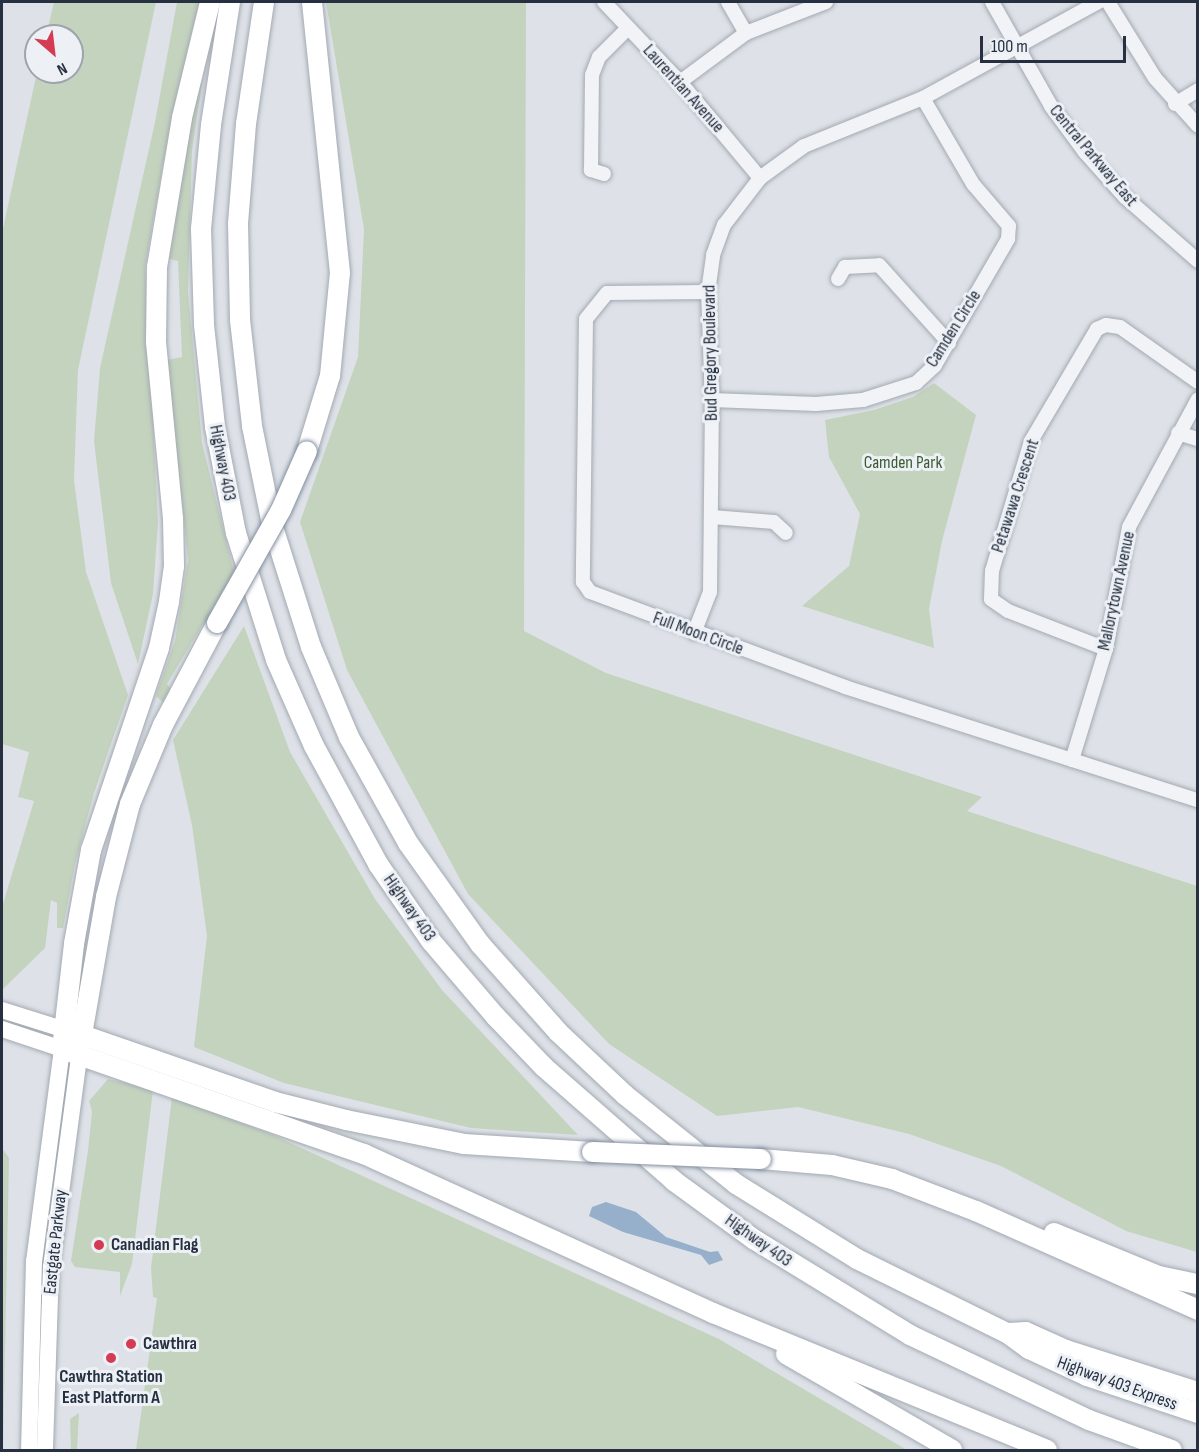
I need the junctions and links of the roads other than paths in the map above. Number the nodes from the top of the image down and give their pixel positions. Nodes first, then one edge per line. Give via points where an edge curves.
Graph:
1 (210, 2) edge
2 (230, 2) edge
3 (264, 2) edge
4 (312, 2) edge
5 (604, 2) edge
6 (728, 2) edge
7 (826, 2) edge
8 (992, 2) edge
9 (1098, 2) edge
10 (1108, 2) edge
11 (627, 29) junction
12 (746, 33) junction
13 (1015, 45) junction
14 (680, 82) junction
15 (1197, 90) edge
16 (923, 98) junction
17 (1175, 104) junction
18 (1197, 126) edge
19 (604, 174) dead end
20 (760, 178) junction
21 (1197, 261) edge
22 (838, 279) dead end
23 (708, 292) junction
24 (949, 343) junction
25 (1197, 382) edge
26 (1197, 399) edge
27 (712, 400) junction
28 (1178, 433) junction
29 (1197, 440) edge
30 (712, 517) junction
31 (786, 533) dead end
32 (694, 633) junction
33 (1106, 649) junction
34 (1072, 760) junction
35 (1197, 800) edge
36 (2, 1010) edge
37 (2, 1029) edge
38 (73, 1032) junction
39 (71, 1052) junction
40 (183, 1080) junction
41 (927, 1192) junction
42 (1197, 1284) edge
43 (1197, 1310) edge
44 (713, 1313) junction
45 (1007, 1333) junction
46 (1197, 1392) edge
47 (1197, 1413) edge
48 (29, 1450) edge
49 (45, 1450) edge
50 (952, 1450) edge
51 (1047, 1450) edge
52 (1172, 1450) edge

1 - 38 highway via 182,118 157,267 156,342 174,566 159,648 91,850
2 - 52 highway, Highway 403 via 211,125 201,229 204,325 217,438 236,533 276,660 314,746 378,864 431,941 496,1017 544,1067 674,1181 773,1252 910,1335 1089,1420
3 - 45 highway, Highway 403 via 246,124 238,223 240,320 252,426 272,524 303,626 349,737 389,811 432,879 497,964 558,1032 641,1108 779,1213 857,1258
4 - 38 highway, bridge via 340,273 330,376 307,451 281,510 163,725 130,804
5 - 11 street, Laurentian Avenue
6 - 12 street
7 - 12 street
8 - 13 street, Central Parkway East
9 - 13 street, Bud Gregory Boulevard
10 - 17 street via 1135,49
11 - 14 street, Laurentian Avenue
11 - 19 street via 599,57 592,75 591,170
12 - 14 street
13 - 16 street, Bud Gregory Boulevard
13 - 21 street, Central Parkway East via 1051,106 1084,151 1125,197
14 - 20 street, Laurentian Avenue
15 - 17 street
16 - 20 street, Bud Gregory Boulevard via 804,146
16 - 24 street, Camden Circle via 973,184 1009,226 1008,239
17 - 18 street
20 - 23 street, Bud Gregory Boulevard via 724,225
22 - 24 street via 845,267 879,265
23 - 27 street, Bud Gregory Boulevard
23 - 32 street, Full Moon Circle via 607,293 586,319 583,582 590,592 605,600
24 - 27 street, Camden Circle via 935,365 916,383 862,400 816,404
25 - 33 street, Petawawa Crescent via 1120,327 1106,325 1098,329 1031,441 992,571 991,599 1008,611
26 - 28 street, Mallorytown Avenue
27 - 30 street, Bud Gregory Boulevard
28 - 29 street
28 - 33 street, Mallorytown Avenue via 1129,527
30 - 31 street via 774,522
30 - 32 street, Bud Gregory Boulevard via 710,592
32 - 34 street, Full Moon Circle via 845,687
33 - 34 street, Mallorytown Avenue
34 - 35 street, Full Moon Circle
36 - 38 main road
37 - 39 main road
38 - 39 highway
38 - 40 highway via 148,1058
39 - 40 highway via 145,1078
39 - 48 main road, Eastgate Parkway via 35,1250
39 - 49 main road, Eastgate Parkway via 51,1267
40 - 41 highway, bridge via 453,1142 832,1165
40 - 44 highway via 364,1154
41 - 42 highway via 942,1188 1146,1271
41 - 43 highway
44 - 50 highway
44 - 51 highway
45 - 46 highway via 1026,1332 1066,1350
45 - 47 highway, Highway 403 Express via 1029,1349 1087,1376

